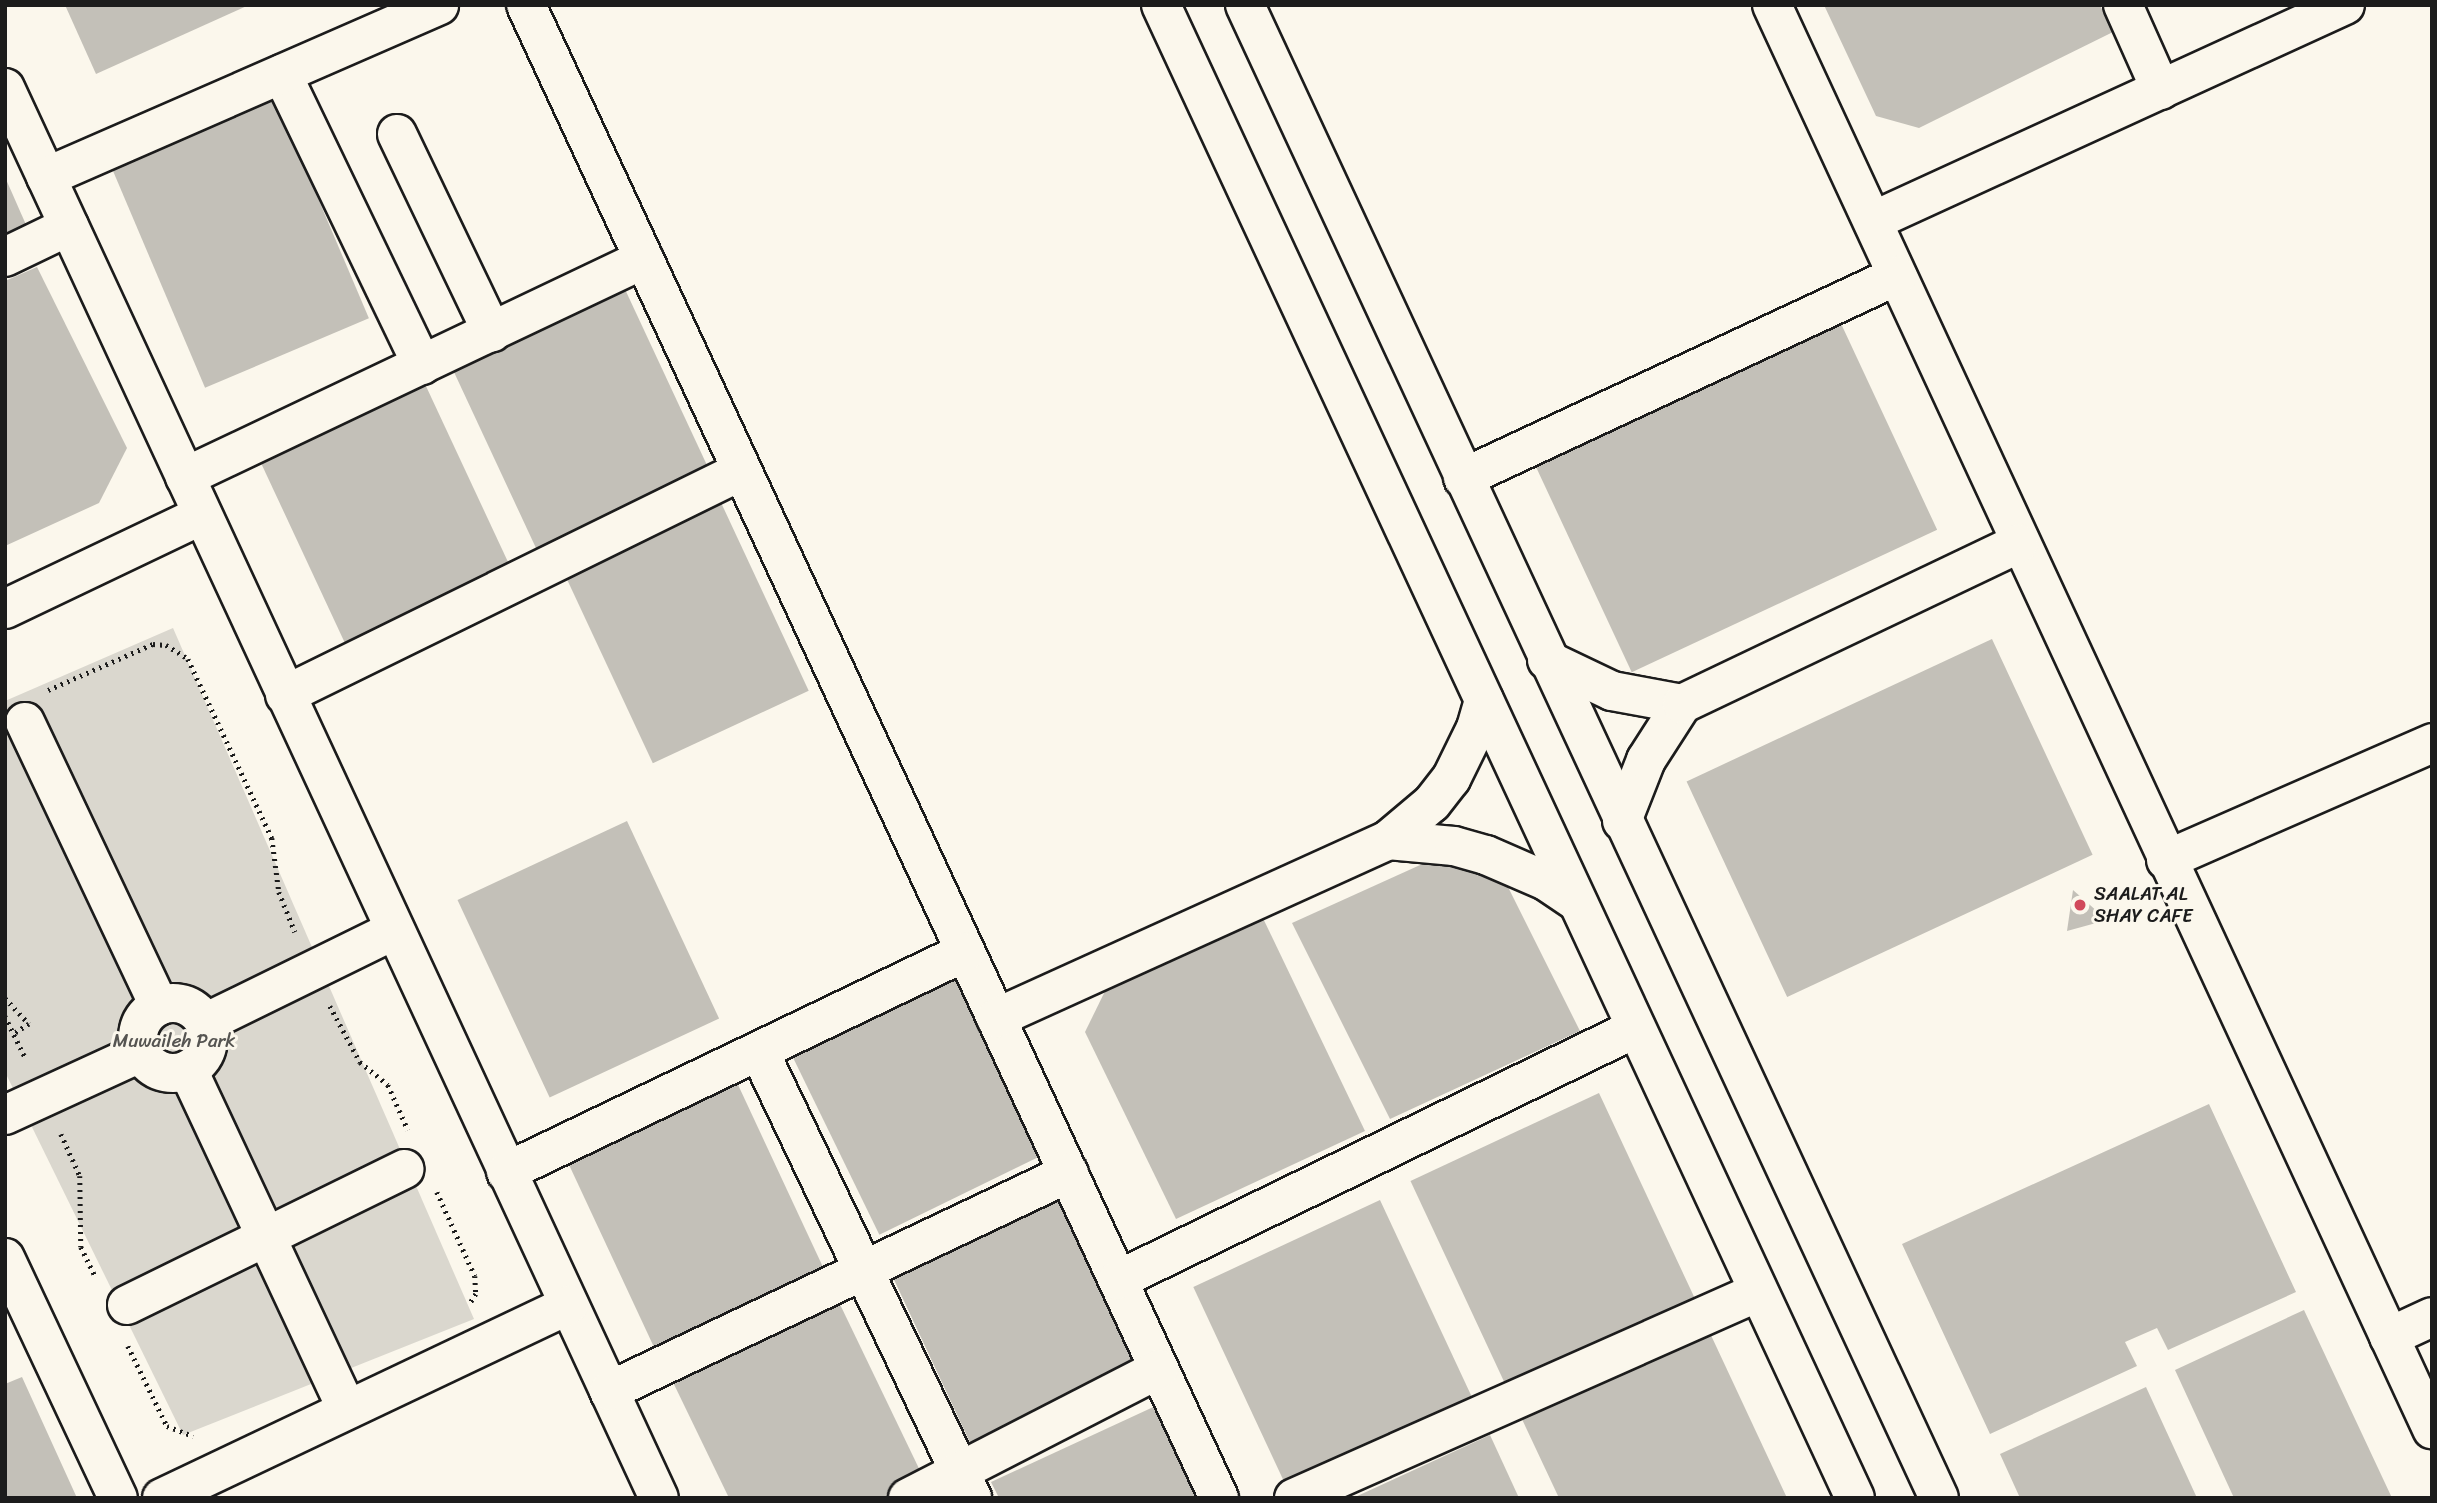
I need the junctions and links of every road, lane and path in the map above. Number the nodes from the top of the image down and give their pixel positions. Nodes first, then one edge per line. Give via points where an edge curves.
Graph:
1 (439, 5) edge
2 (1161, 5) edge
3 (1245, 5) edge
4 (1772, 5) edge
5 (2123, 5) edge
6 (2346, 5) edge
7 (538, 9) edge
8 (282, 74) junction
9 (5, 88) edge
10 (2161, 90) junction
11 (397, 134) dead end
12 (46, 177) junction
13 (1873, 221) junction
14 (69, 226) junction
15 (5, 257) edge
16 (644, 259) junction
17 (1897, 276) junction
18 (492, 331) junction
19 (422, 365) junction
20 (741, 471) junction
21 (185, 477) junction
22 (1463, 478) junction
23 (202, 514) junction
24 (2019, 543) junction
25 (5, 609) edge
26 (1547, 660) junction
27 (285, 695) junction
28 (1484, 699) junction
29 (1682, 704) junction
30 (34, 707) joint
31 (2432, 743) edge
32 (1622, 821) junction
33 (1388, 840) junction
34 (2166, 860) junction
35 (1574, 900) junction
36 (393, 931) junction
37 (965, 952) junction
38 (313, 971) junction
39 (5, 998) edge
40 (159, 1006) junction
41 (996, 1018) junction
42 (205, 1023) junction
43 (1634, 1028) junction
44 (15, 1033) dead end
45 (758, 1051) junction
46 (142, 1052) junction
47 (188, 1070) junction
48 (5, 1115) edge
49 (416, 1164) junction
50 (506, 1172) junction
51 (1069, 1173) junction
52 (265, 1237) junction
53 (5, 1258) edge
54 (863, 1269) junction
55 (475, 1276) dead end
56 (1118, 1280) junction
57 (1758, 1292) junction
58 (127, 1305) dead end
59 (568, 1305) junction
60 (2432, 1317) edge
61 (2389, 1337) junction
62 (1159, 1368) junction
63 (609, 1391) junction
64 (347, 1409) junction
65 (2432, 1429) edge
66 (966, 1485) edge
67 (118, 1498) edge
68 (162, 1498) edge
69 (659, 1498) edge
70 (908, 1498) edge
71 (1219, 1498) edge
72 (1294, 1498) edge
73 (1855, 1498) edge
74 (1939, 1498) edge

1 - 8 street
2 - 28 street
3 - 22 street
4 - 13 street
5 - 10 street
6 - 10 street
7 - 16 street
8 - 12 street
8 - 19 street
9 - 12 street
10 - 13 street
11 - 18 street
12 - 14 street
13 - 17 street
14 - 15 street
14 - 21 street
16 - 18 street
16 - 20 street
17 - 22 street
17 - 24 street
18 - 19 street
19 - 21 street
20 - 27 street
20 - 37 street
21 - 23 street
22 - 26 street
23 - 25 street
23 - 27 street
24 - 29 street
24 - 34 street
26 - 29 street via 1612,691
26 - 32 street
27 - 36 street
28 - 33 street via 1451,779 1432,803
28 - 35 street
29 - 32 street via 1646,760
30 - 38 path via 153,644 166,645 188,659 272,838 282,901
30 - 40 street
31 - 34 street
32 - 74 street
33 - 35 street via 1454,846 1486,855 1546,881
33 - 41 street
34 - 61 street
35 - 43 street
36 - 38 street
36 - 50 street
37 - 41 street
37 - 45 street
38 - 42 street
38 - 49 path via 350,1047 388,1085
39 - 44 path via 29,1024
40 - 42 street via 186,1005
40 - 46 street via 141,1026
41 - 51 street
42 - 47 street via 206,1051
43 - 56 street
43 - 57 street
45 - 50 street
45 - 54 street
46 - 47 street via 161,1071
46 - 48 street
47 - 52 street
49 - 52 street
49 - 55 path
50 - 59 street
51 - 54 street
51 - 56 street
52 - 58 street
52 - 64 street
53 - 67 street
54 - 63 street
54 - 66 street
56 - 62 street
57 - 72 street
57 - 73 street
59 - 63 street
59 - 64 street
60 - 61 street
61 - 65 street
62 - 66 street
62 - 71 street
63 - 69 street
64 - 68 street
66 - 70 street

